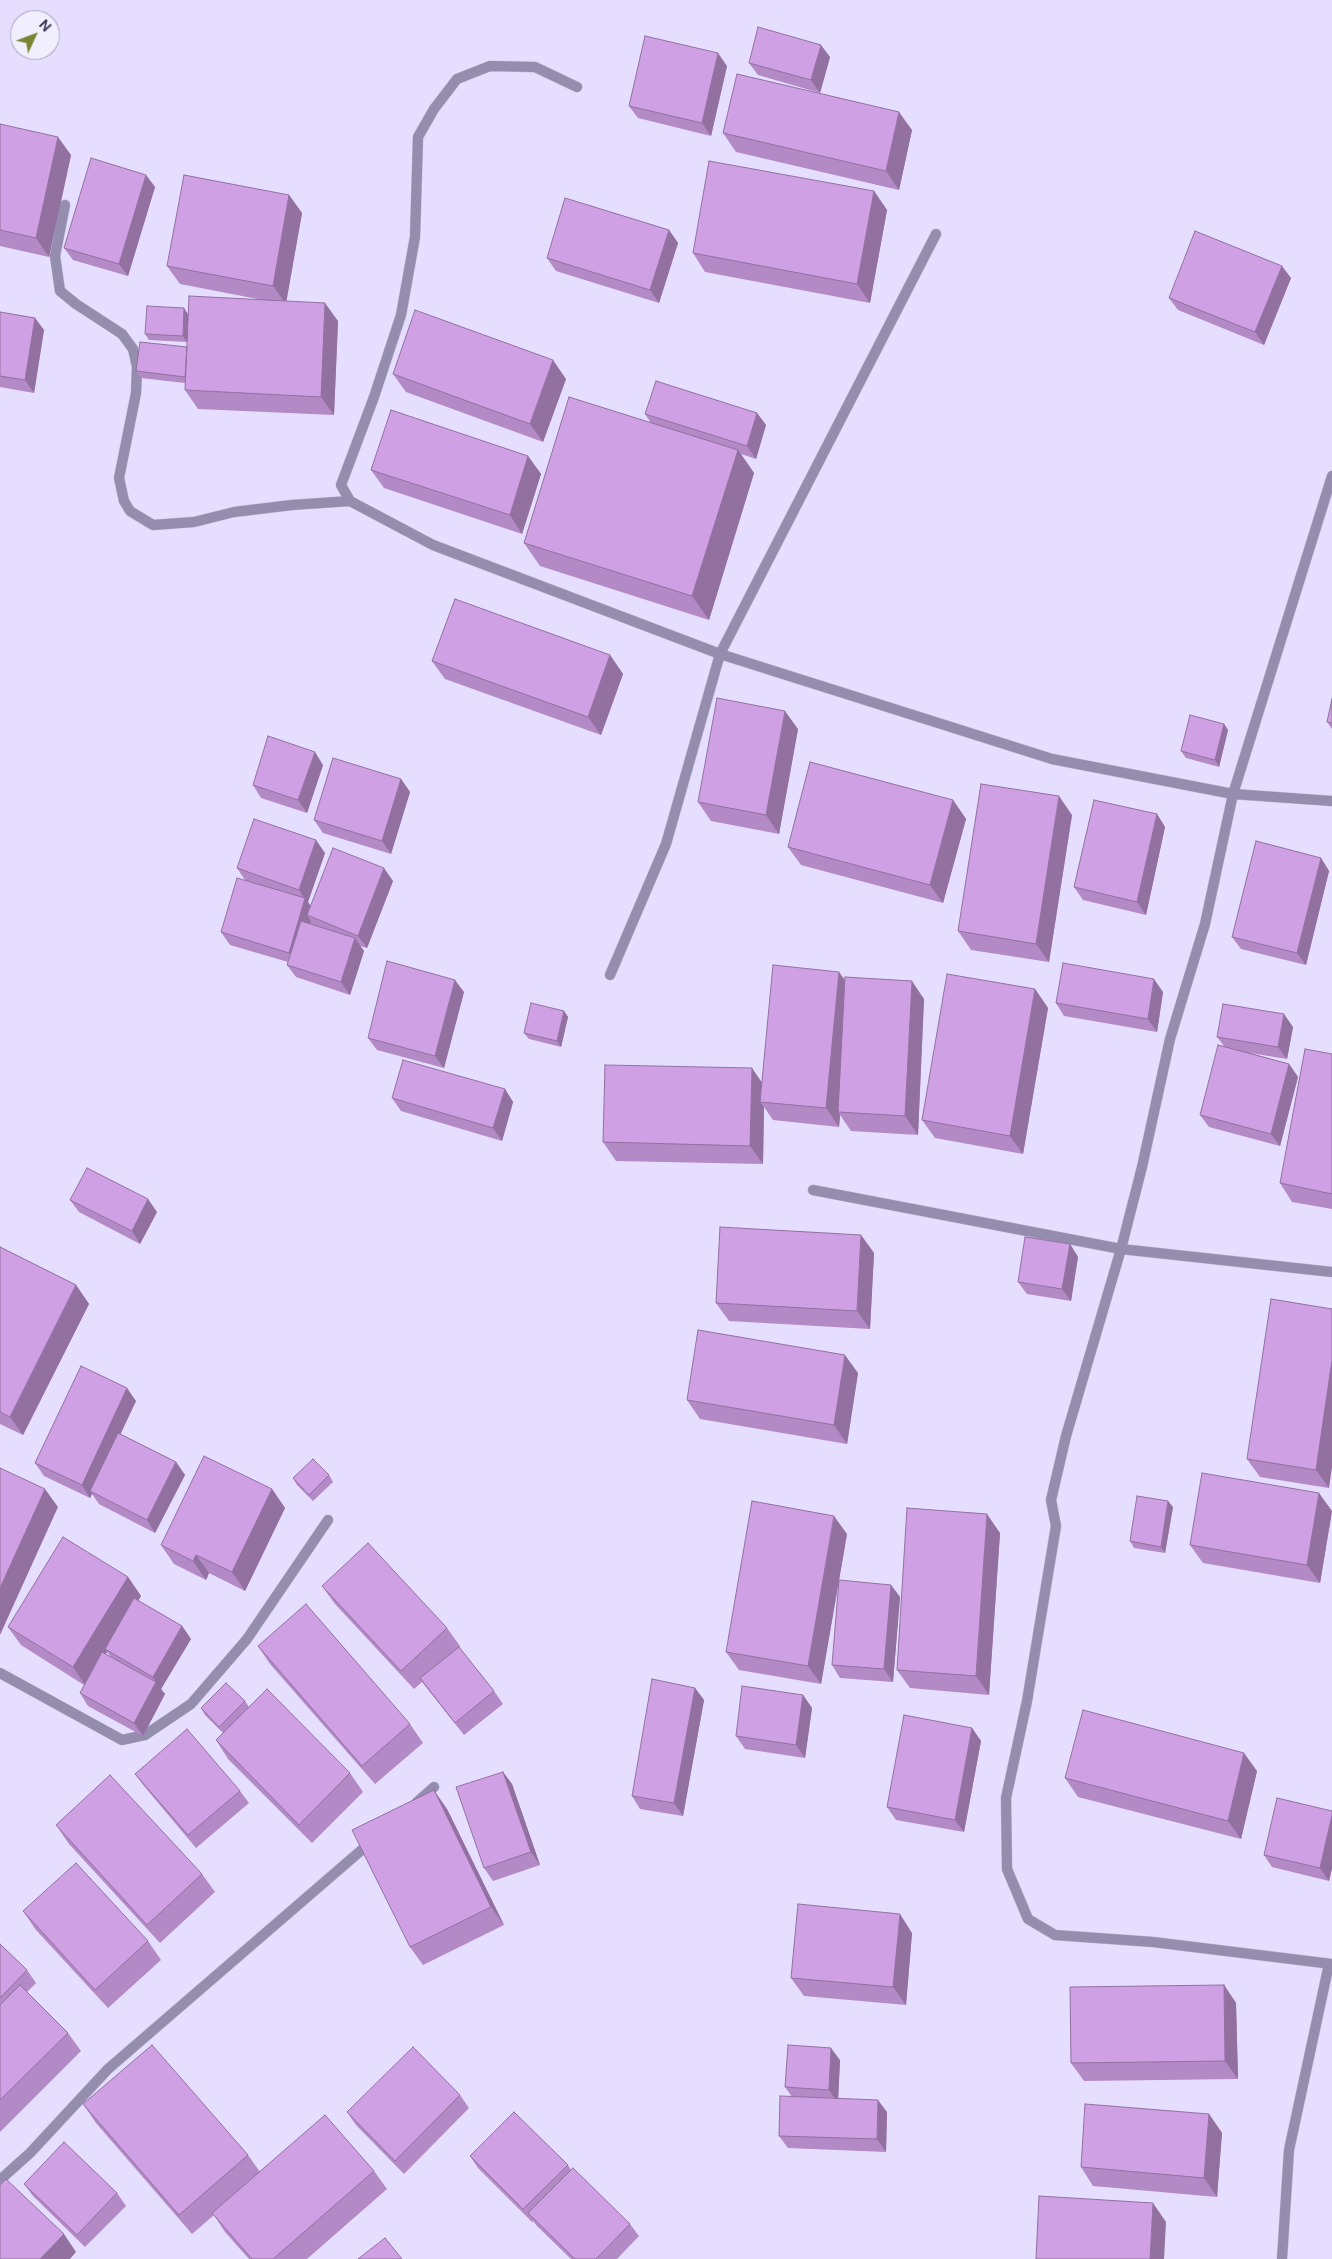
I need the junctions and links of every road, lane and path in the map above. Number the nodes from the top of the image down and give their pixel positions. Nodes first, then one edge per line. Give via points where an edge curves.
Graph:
1 (577, 88) dead end
2 (65, 205) dead end
3 (936, 234) dead end
4 (1332, 476) edge
5 (350, 502) junction
6 (720, 654) junction
7 (1234, 794) junction
8 (1332, 801) edge
9 (610, 975) dead end
10 (813, 1190) dead end
11 (1121, 1249) junction
12 (1332, 1272) edge
13 (328, 1520) dead end
14 (0, 1673) edge
15 (434, 1787) dead end
16 (412, 1806) edge
17 (382, 1831) edge
18 (1331, 1964) edge
19 (0, 2180) edge
20 (1282, 2259) edge

1 - 5 street via 535,67 490,66 457,79 418,137 415,237 402,306 374,398 342,485
2 - 5 street via 55,256 60,291 122,334 133,349 138,367 119,478 124,501 130,511 153,525 194,522 234,512 292,505
3 - 6 street
4 - 7 street
5 - 6 street via 432,545
6 - 7 street via 1052,759
6 - 9 street via 666,844
7 - 8 street
7 - 11 street via 1205,924 1170,1039
10 - 11 street
11 - 12 street
11 - 18 street via 1066,1436 1051,1500 1056,1526 1027,1700 1006,1798 1007,1869 1028,1919 1055,1935 1153,1942
13 - 14 street via 241,1646 192,1704 145,1735 122,1740
15 - 16 street
17 - 19 street via 108,2069 30,2153
18 - 20 street via 1289,2150

